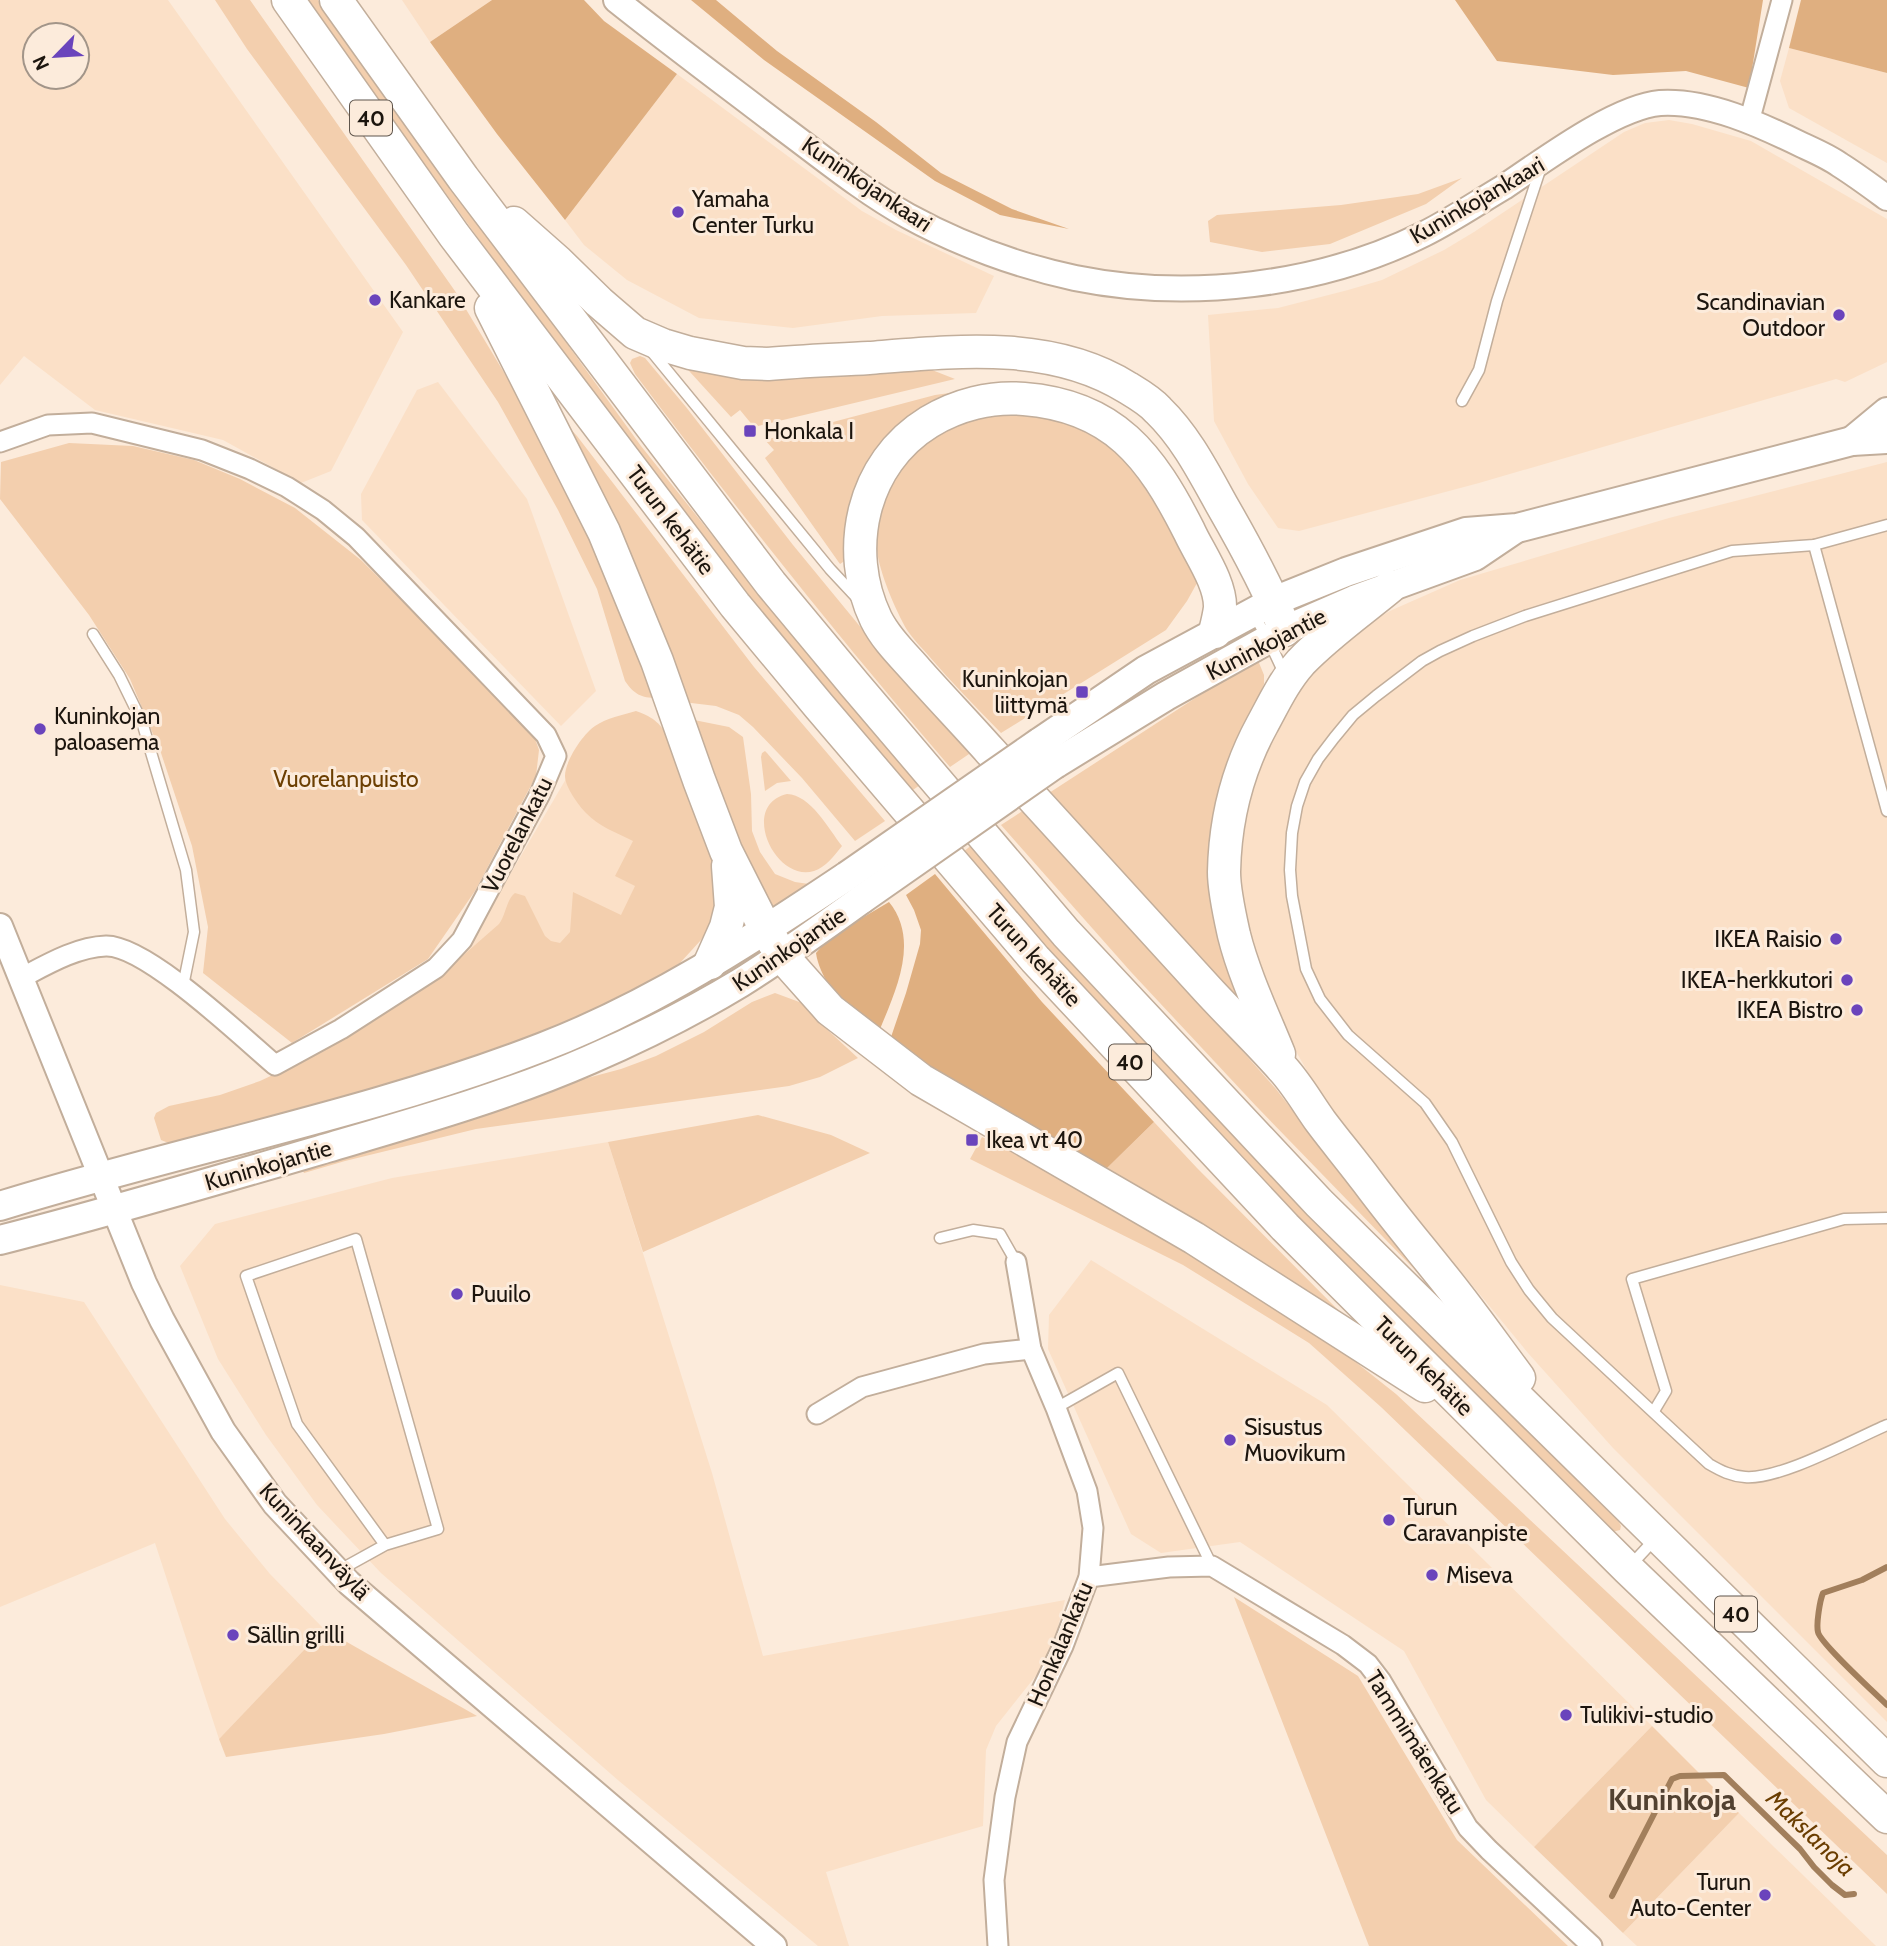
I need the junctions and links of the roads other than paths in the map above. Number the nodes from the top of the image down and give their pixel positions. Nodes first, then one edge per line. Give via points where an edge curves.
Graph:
1 (288, 0) edge
2 (336, 0) edge
3 (616, 0) edge
4 (1782, 0) edge
5 (1749, 122) junction
6 (1543, 162) junction
7 (463, 178) junction
8 (1887, 198) edge
9 (454, 235) junction
10 (635, 333) junction
11 (1462, 401) dead end
12 (1887, 412) edge
13 (1887, 439) edge
14 (1852, 440) junction
15 (0, 442) edge
16 (1887, 524) edge
17 (1517, 528) junction
18 (1814, 545) junction
19 (1390, 587) junction
20 (877, 620) junction
21 (1270, 621) junction
22 (1215, 632) junction
23 (93, 634) dead end
24 (1286, 680) junction
25 (1048, 753) junction
26 (1887, 811) edge
27 (726, 851) junction
28 (0, 926) edge
29 (774, 943) junction
30 (710, 963) junction
31 (21, 978) junction
32 (183, 986) junction
33 (1286, 1072) junction
34 (100, 1177) junction
35 (0, 1206) edge
36 (113, 1210) junction
37 (1887, 1218) edge
38 (940, 1238) dead end
39 (0, 1240) edge
40 (1016, 1262) joint
41 (1031, 1349) junction
42 (1056, 1408) junction
43 (1654, 1412) junction
44 (817, 1414) dead end
45 (1476, 1418) junction
46 (1887, 1425) edge
47 (1586, 1465) junction
48 (1657, 1537) junction
49 (384, 1545) junction
50 (1212, 1566) junction
51 (1628, 1569) junction
52 (338, 1571) junction
53 (1089, 1577) junction
54 (1887, 1761) edge
55 (1887, 1817) edge
56 (774, 1946) edge
57 (998, 1946) edge
58 (1592, 1946) edge

1 - 9 highway, Turun kehätie / 40
2 - 7 highway, Turun kehätie / 40
3 - 6 street, Kuninkojankaari via 695,63 907,216 1013,262 1076,278 1172,288 1280,280 1319,272 1422,235
4 - 5 street
5 - 6 street, Kuninkojankaari via 1694,106 1657,103 1615,118
5 - 8 street, Kuninkojankaari via 1837,163
6 - 11 lane via 1479,370
7 - 10 highway
7 - 47 highway, Turun kehätie / 40 via 771,584 1066,933 1319,1203
9 - 27 highway via 604,531
9 - 45 highway, Turun kehätie / 40 via 735,605 1035,959 1276,1217
10 - 20 lane
10 - 21 highway via 691,353 743,363 946,352 1023,354 1093,369 1138,394 1173,427 1256,566
12 - 14 main road, Kuninkojantie
13 - 14 main road, Kuninkojantie
14 - 17 main road, Kuninkojantie
15 - 32 street, Vuorelankatu via 48,425 92,423 202,450 288,487 356,537 546,735 556,757 462,940 436,968 341,1029 275,1065
16 - 18 lane
17 - 19 main road, Kuninkojantie via 1475,556
17 - 21 main road, Kuninkojantie via 1466,532 1346,572
18 - 26 lane
18 - 43 lane via 1732,551 1525,616 1440,651 1353,715 1305,782 1294,819 1293,896 1306,970 1320,999 1348,1035 1424,1103 1452,1142 1529,1290 1552,1318
19 - 21 main road, Kuninkojantie
19 - 24 highway via 1327,638
20 - 22 highway via 861,572 860,534 867,499 885,464 908,438 943,414 985,401 1017,398 1085,412 1114,429 1144,458 1166,488 1216,585 1220,608
20 - 33 highway via 941,698
21 - 22 main road, Kuninkojantie
21 - 24 lane
21 - 25 main road, Kuninkojantie via 1166,696
22 - 25 main road, Kuninkojantie via 1146,670
23 - 32 lane via 142,722 186,870 194,932
24 - 33 highway via 1236,785 1224,874 1235,936
25 - 29 main road, Kuninkojantie, bridge
27 - 29 highway
27 - 30 highway via 731,906
28 - 31 street, Kuninkaanväylä
29 - 30 main road, Kuninkojantie
29 - 36 main road, Kuninkojantie via 737,985 587,1061 430,1118
29 - 45 highway via 830,1010 908,1071 1205,1245
30 - 34 main road, Kuninkojantie via 582,1030 492,1065 283,1129
31 - 32 street, Vuorelankatu via 84,949 107,946 142,957
31 - 34 street, Kuninkaanväylä
33 - 47 highway
34 - 35 main road, Kuninkojantie
34 - 36 street, Kuninkaanväylä
36 - 39 main road, Kuninkojantie
36 - 52 street, Kuninkaanväylä via 162,1320 223,1431 275,1504
37 - 43 lane via 1844,1219 1632,1279 1666,1391
38 - 40 lane via 973,1230 1000,1234
40 - 41 street, Honkalankatu
41 - 42 street, Honkalankatu
41 - 44 street via 984,1353 862,1387
42 - 50 lane via 1118,1373
42 - 53 street, Honkalankatu via 1087,1491 1093,1528
43 - 46 lane via 1709,1465 1746,1477 1776,1472
45 - 51 highway, Turun kehätie / 40
47 - 48 highway, Turun kehätie / 40
48 - 51 lane
48 - 54 highway, Turun kehätie / 40
49 - 49 lane via 438,1529 356,1239 246,1276 297,1424
49 - 52 lane
50 - 53 street
50 - 58 street, Tammimäenkatu via 1368,1664 1468,1828
51 - 55 highway, Turun kehätie / 40
52 - 56 street, Kuninkaanväylä
53 - 57 street, Honkalankatu via 1063,1646 1017,1742 994,1880

